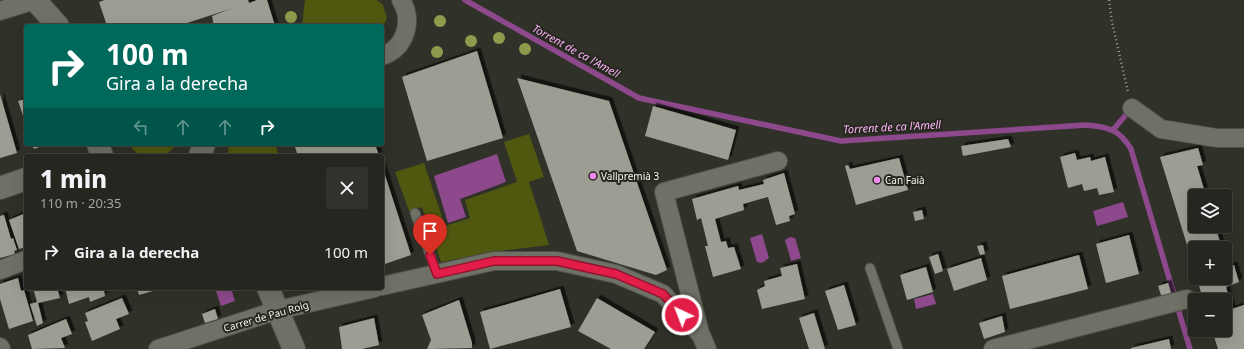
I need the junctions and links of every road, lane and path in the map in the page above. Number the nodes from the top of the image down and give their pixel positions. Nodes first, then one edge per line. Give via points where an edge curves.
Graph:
1 (35, 0) edge
2 (402, 0) edge
3 (1109, 0) edge
4 (0, 11) edge
5 (56, 24) edge
6 (384, 55) edge
7 (1132, 108) joint
8 (1244, 138) edge
9 (778, 162) dead end
10 (24, 180) edge
11 (0, 188) edge
12 (415, 213) dead end
13 (24, 261) edge
14 (870, 268) dead end
15 (0, 270) edge
16 (437, 274) junction
17 (384, 286) edge
18 (269, 290) edge
19 (366, 290) edge
20 (1186, 298) dead end
21 (278, 310) junction
22 (704, 342) edge
23 (158, 349) edge
24 (294, 349) edge
25 (898, 349) edge
26 (993, 349) edge

1 - 4 street
1 - 5 street
2 - 6 street via 407,15 404,41
3 - 7 path
7 - 8 street via 1161,129 1217,138
9 - 22 street via 664,192
10 - 11 street
12 - 16 lane
13 - 15 street
14 - 25 lane
16 - 17 street
16 - 22 street via 494,261 549,261 616,274 663,294
18 - 21 street
19 - 21 street, Carrer de Pau Roig
20 - 26 street
21 - 23 street, Carrer de Pau Roig
21 - 24 street

